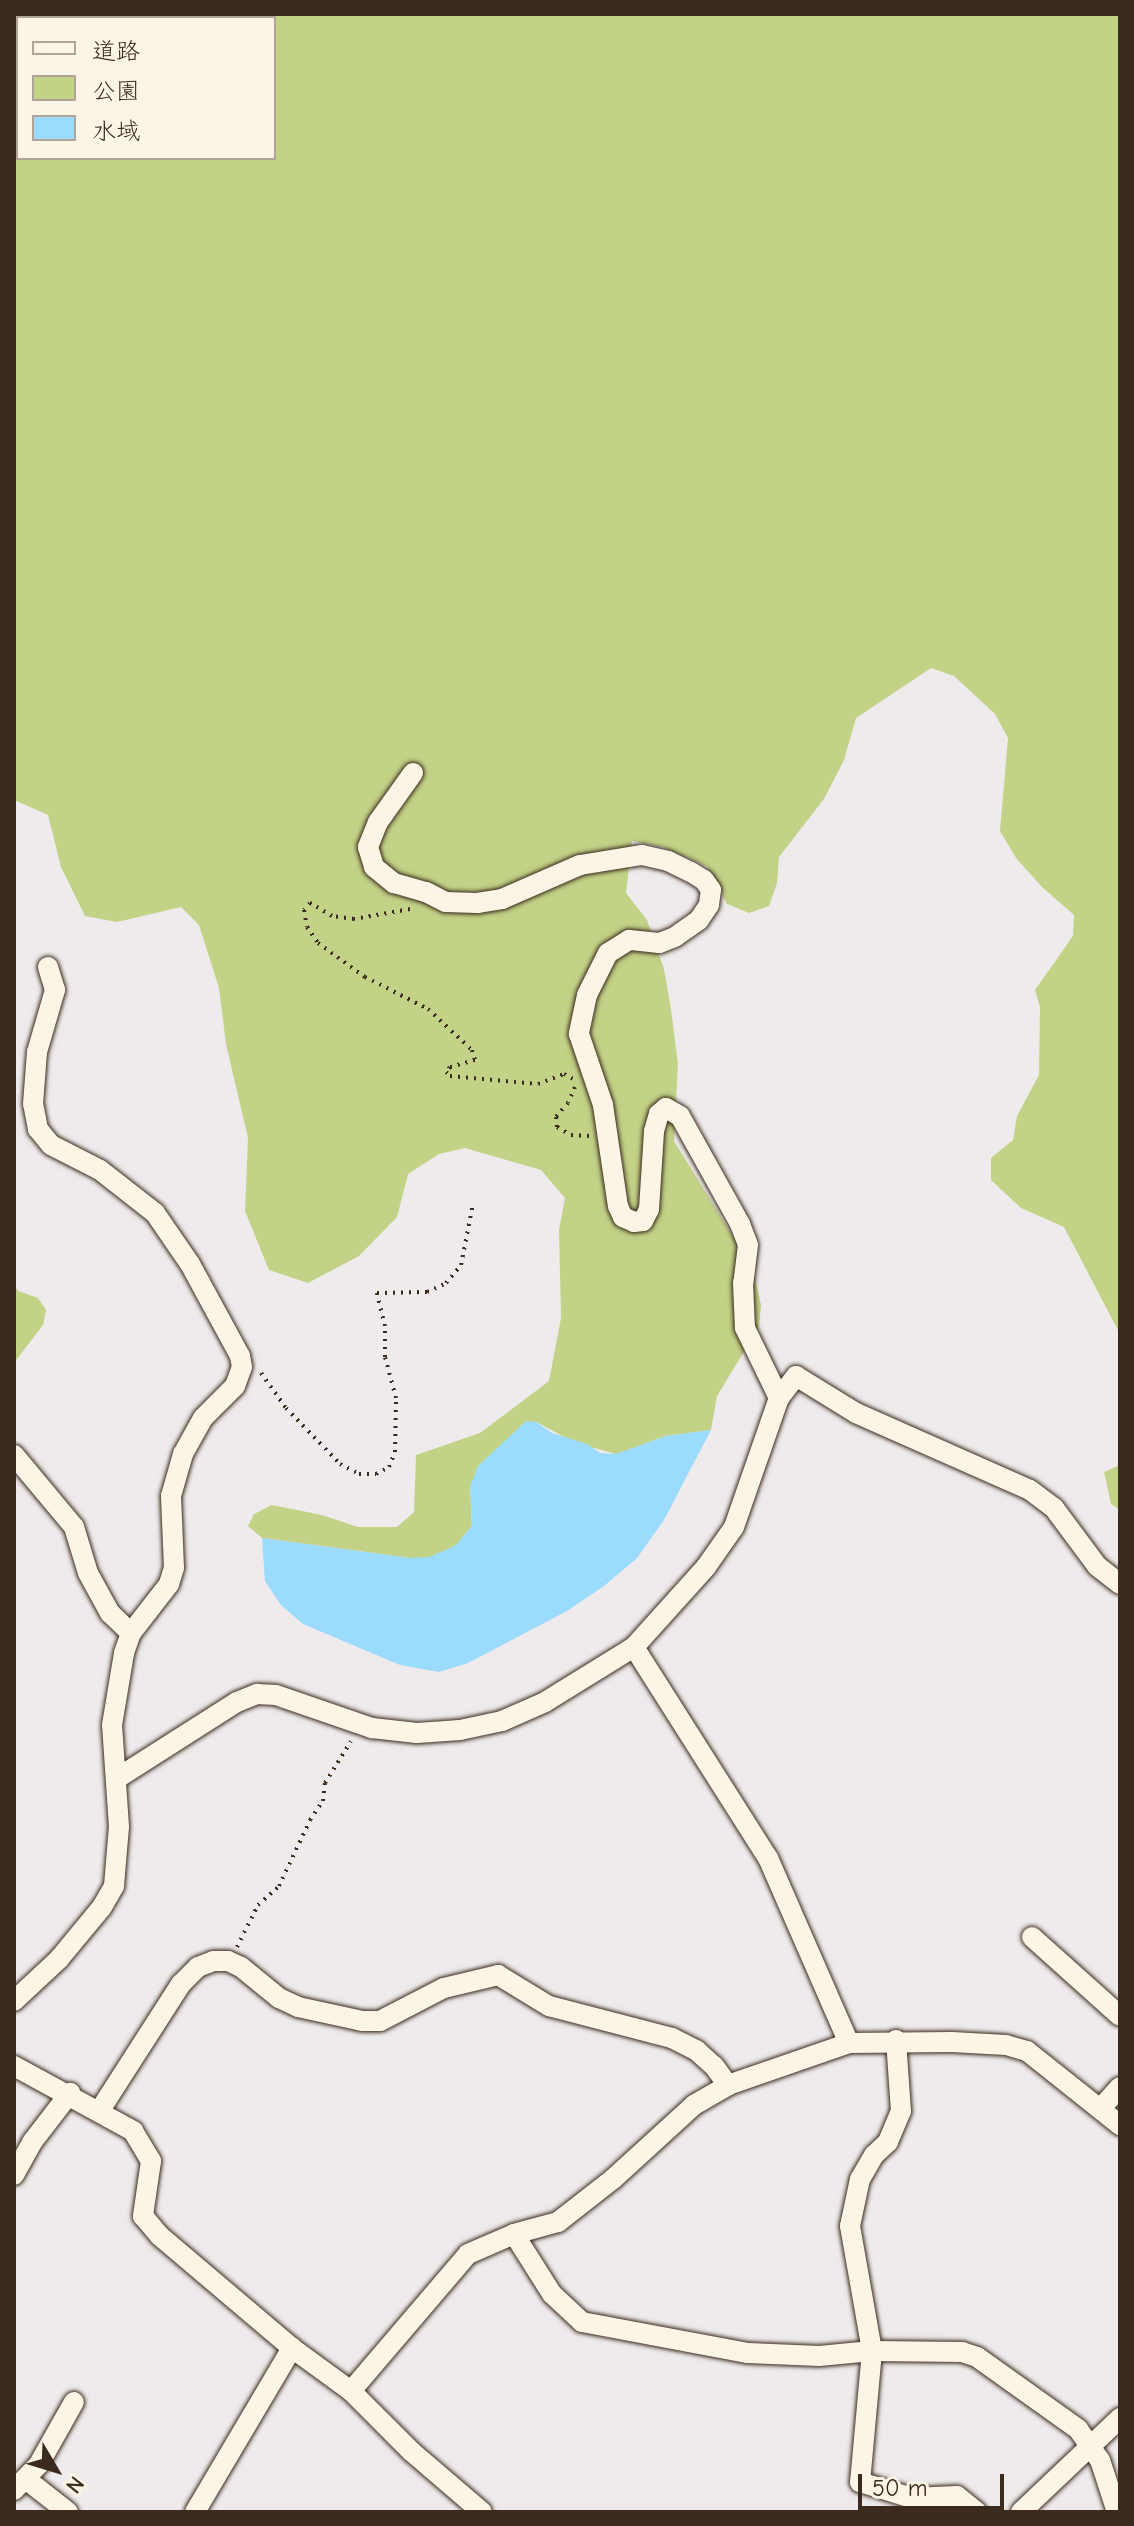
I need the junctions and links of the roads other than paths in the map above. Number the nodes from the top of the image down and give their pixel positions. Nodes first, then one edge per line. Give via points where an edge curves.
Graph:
1 (413, 773) dead end
2 (48, 967) dead end
3 (779, 1398) junction
4 (14, 1455) edge
5 (1120, 1584) edge
6 (131, 1633) junction
7 (634, 1647) junction
8 (116, 1779) junction
9 (1032, 1937) dead end
10 (14, 2001) edge
11 (1120, 2016) edge
12 (896, 2040) junction
13 (849, 2043) junction
14 (14, 2066) edge
15 (728, 2085) junction
16 (1120, 2087) edge
17 (70, 2093) junction
18 (1101, 2108) junction
19 (100, 2110) junction
20 (1120, 2125) edge
21 (14, 2175) edge
22 (514, 2234) junction
23 (292, 2348) junction
24 (872, 2351) junction
25 (351, 2391) junction
26 (74, 2402) dead end
27 (1120, 2418) edge
28 (1092, 2445) junction
29 (21, 2485) edge
30 (68, 2512) edge
31 (195, 2512) edge
32 (482, 2512) edge
33 (977, 2512) edge
34 (1021, 2512) edge
35 (1117, 2512) edge

1 - 3 street via 378,822 368,847 374,867 394,883 446,902 502,899 580,865 642,855 691,872 711,890 699,920 675,937 659,943 629,940 608,953 587,995 579,1034 609,1132 623,1217 643,1221 649,1209 654,1131 666,1108 680,1116 748,1245 745,1328
2 - 6 street via 55,990 37,1052 33,1104 38,1129 51,1145 100,1170 155,1213 190,1264 242,1367 235,1386 203,1418 183,1454 171,1496 174,1568 169,1584
3 - 5 street via 796,1376 856,1413 1030,1490 1054,1508 1097,1566
3 - 7 street via 734,1527 672,1610
4 - 6 street via 74,1527 88,1573 110,1613
6 - 8 street via 112,1725
7 - 8 street via 545,1702 502,1721 460,1730 417,1733 360,1725 276,1695 257,1694
7 - 13 street via 768,1858
8 - 10 street via 114,1886 59,1959
9 - 11 street
12 - 13 street
12 - 18 street via 1006,2045 1027,2051
12 - 24 street via 901,2111 888,2142 860,2179 850,2226
13 - 15 street
14 - 17 street
15 - 19 street via 696,2050 672,2038 549,2006 498,1975 444,1988 380,2021 362,2021 298,2007 228,1961 214,1961 190,1974
15 - 22 street via 694,2105 558,2222
16 - 18 street
17 - 19 street
17 - 21 street
18 - 20 street
19 - 23 street via 133,2131 151,2161 143,2216
22 - 24 street via 552,2294 582,2322 748,2353 819,2356
22 - 25 street via 468,2254
23 - 25 street
23 - 31 street
24 - 28 street via 962,2352 977,2357 1037,2397
24 - 33 street via 860,2482 912,2498 957,2496
25 - 32 street
26 - 29 street
27 - 28 street
28 - 34 street
28 - 35 street
29 - 30 street

